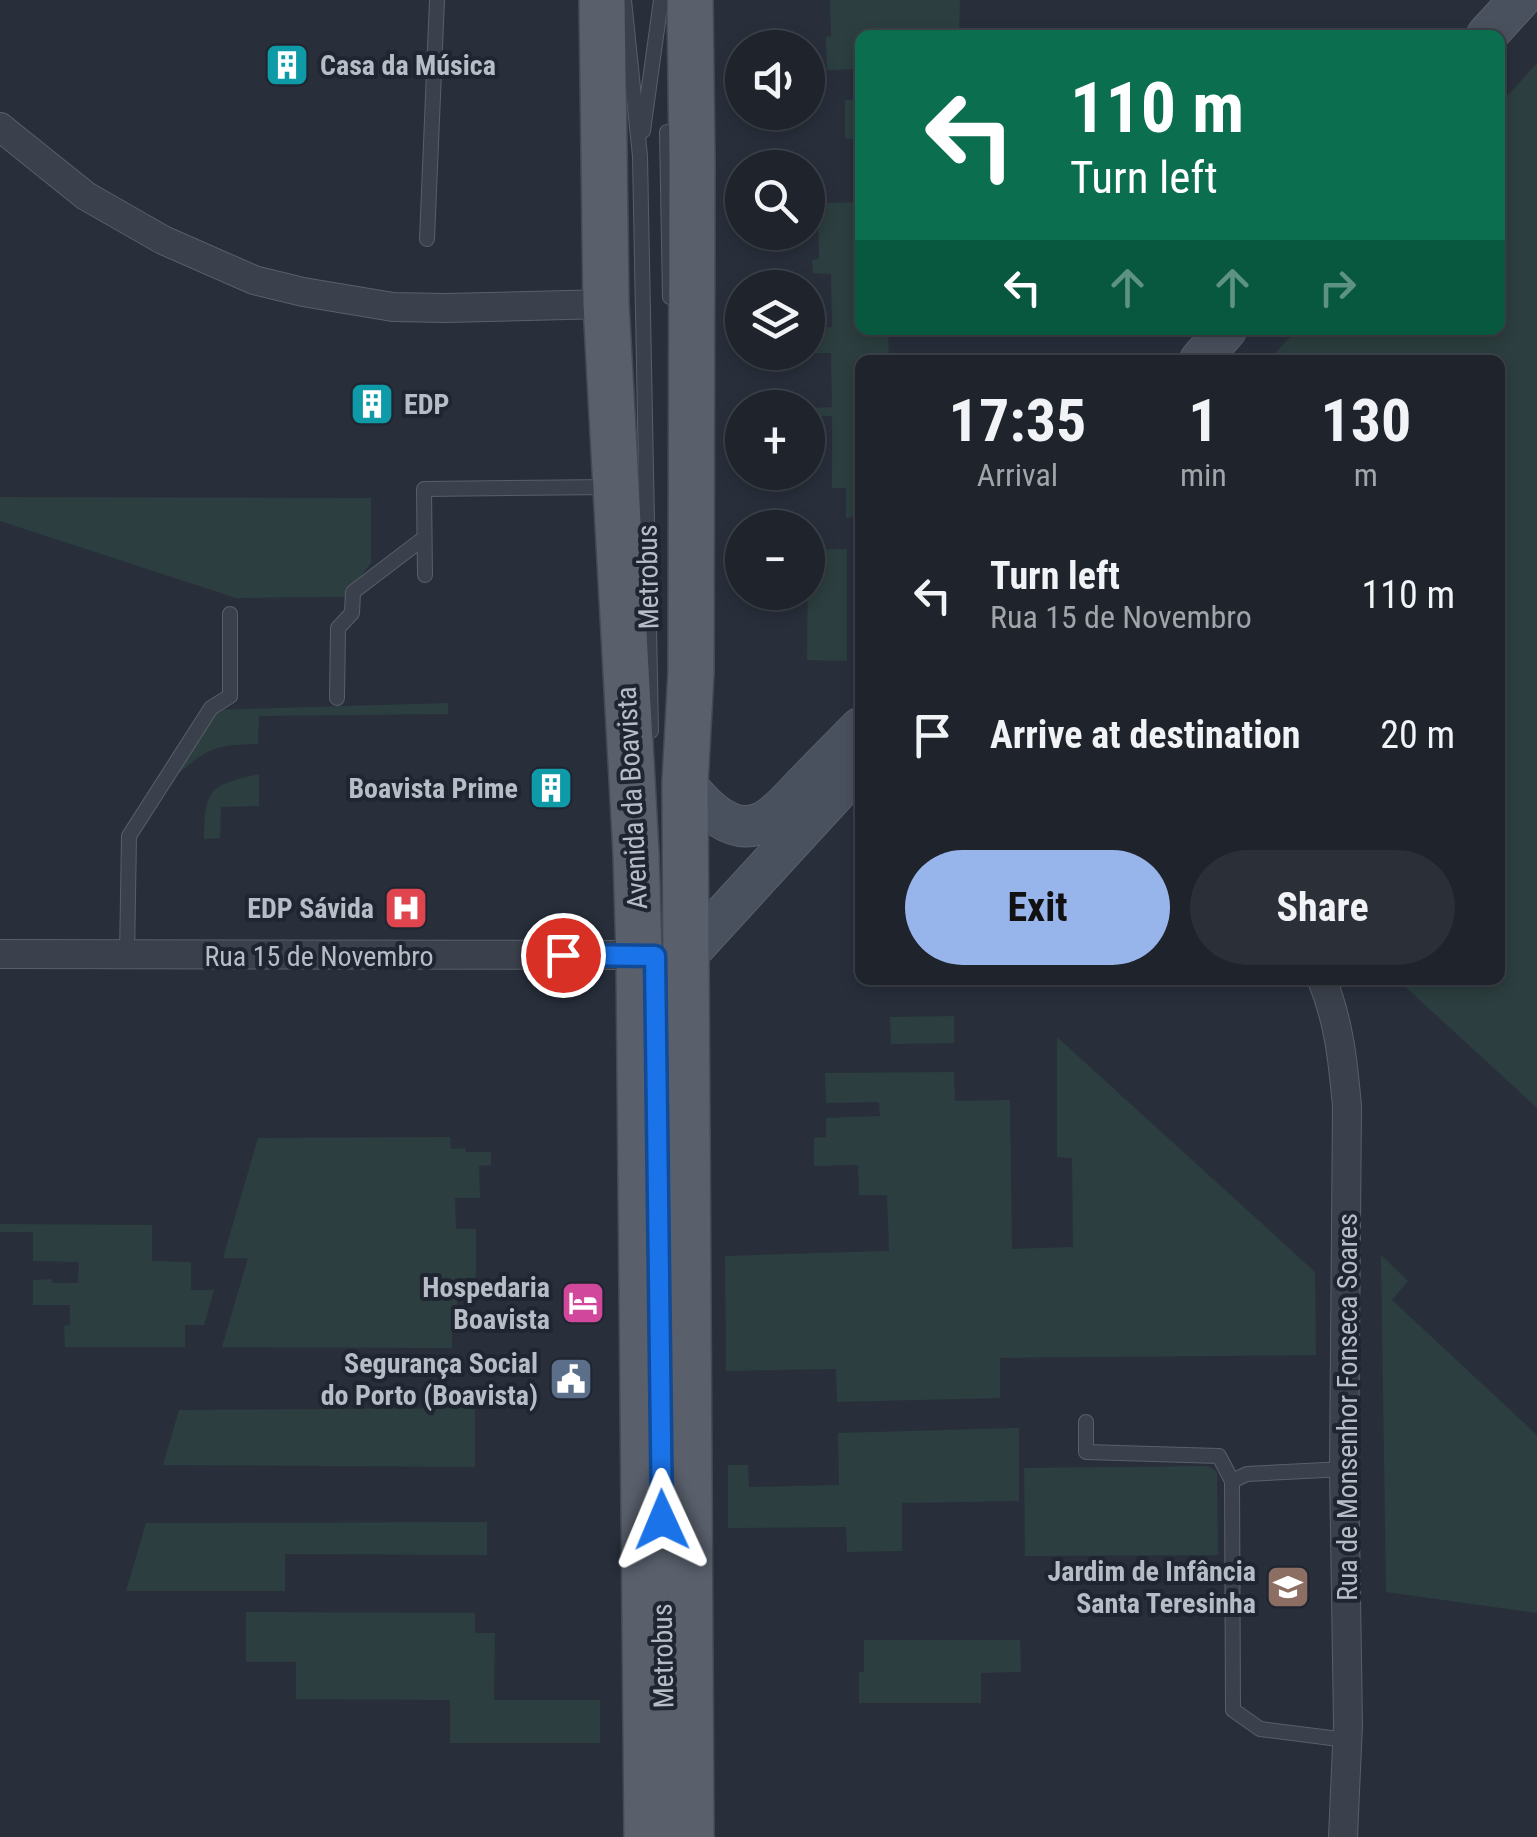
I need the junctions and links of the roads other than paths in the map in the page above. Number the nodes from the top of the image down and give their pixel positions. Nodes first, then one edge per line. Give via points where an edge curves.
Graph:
1 (437, 0) edge
2 (602, 0) edge
3 (624, 0) edge
4 (661, 0) edge
5 (690, 0) edge
6 (1519, 0) edge
7 (1492, 30) edge
8 (0, 127) edge
9 (667, 132) dead end
10 (640, 156) junction
11 (427, 240) dead end
12 (606, 304) junction
13 (671, 318) dead end
14 (1222, 335) edge
15 (1204, 355) edge
16 (677, 416) dead end
17 (616, 487) junction
18 (424, 538) junction
19 (424, 574) dead end
20 (230, 614) dead end
21 (690, 672) junction
22 (337, 698) dead end
23 (855, 733) edge
24 (652, 738) dead end
25 (855, 771) edge
26 (685, 783) junction
27 (780, 809) junction
28 (686, 938) junction
29 (0, 954) edge
30 (638, 955) junction
31 (127, 956) junction
32 (1324, 985) edge
33 (1086, 1422) dead end
34 (1344, 1469) junction
35 (1232, 1481) junction
36 (1347, 1740) junction
37 (647, 1837) edge
38 (691, 1837) edge
39 (1343, 1837) edge

1 - 11 lane
2 - 12 main road, Avenida da Boavista
3 - 10 lane, Metrobus
4 - 10 lane, Metrobus
5 - 21 main road, Avenida da Boavista
6 - 7 street
8 - 12 street via 86,196 254,280 393,306
9 - 13 lane
10 - 24 lane, Metrobus
12 - 17 main road, Avenida da Boavista
14 - 15 street
16 - 21 lane
17 - 18 lane via 424,489
17 - 30 main road, Avenida da Boavista
18 - 19 lane
18 - 22 lane via 352,592 352,613 338,628
20 - 31 lane via 230,696 211,708 129,836
21 - 26 main road, Avenida da Boavista
23 - 27 street
25 - 28 street
26 - 27 street via 728,822 762,824
26 - 28 main road, Avenida da Boavista
27 - 28 street
28 - 30 main road
28 - 38 main road, Avenida da Boavista
29 - 31 street, Rua 15 de Novembro
30 - 31 street, Rua 15 de Novembro
30 - 37 main road, Avenida da Boavista
32 - 34 street, Rua de Monsenhor Fonseca Soares via 1334,1008 1346,1106
33 - 35 lane via 1086,1452 1219,1456
34 - 35 lane via 1247,1474
34 - 36 street, Rua de Monsenhor Fonseca Soares
35 - 36 lane via 1233,1710 1260,1729
36 - 39 street, Rua de Monsenhor Fonseca Soares

